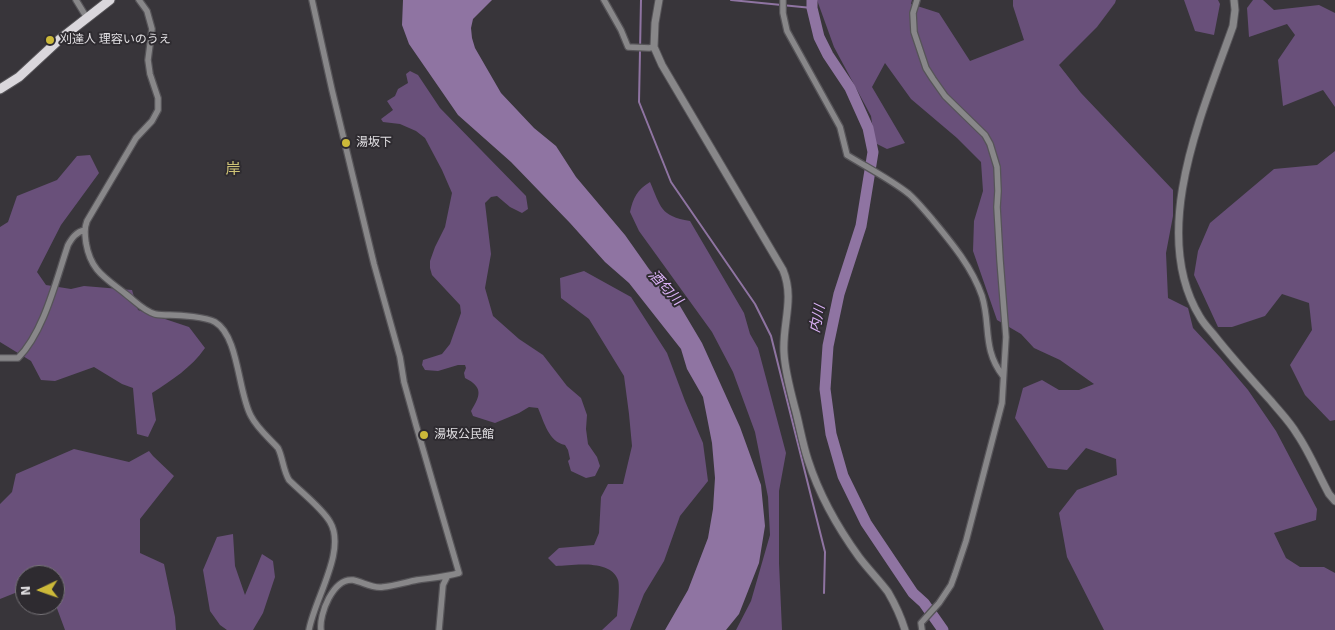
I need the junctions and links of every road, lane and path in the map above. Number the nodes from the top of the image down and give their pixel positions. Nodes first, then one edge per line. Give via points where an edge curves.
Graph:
1 (76, 0) edge
2 (110, 0) edge
3 (139, 0) edge
4 (312, 0) edge
5 (604, 0) edge
6 (659, 0) edge
7 (783, 0) edge
8 (917, 0) edge
9 (1234, 0) edge
10 (87, 18) junction
11 (651, 47) junction
12 (0, 89) edge
13 (85, 230) junction
14 (0, 358) edge
15 (1003, 376) junction
16 (1335, 500) edge
17 (446, 577) junction
18 (922, 627) edge
19 (309, 630) edge
20 (321, 630) edge
21 (439, 630) edge
22 (906, 630) edge

1 - 10 street
2 - 10 main road
3 - 13 street via 152,29 148,60 158,110 136,138 89,217
4 - 17 street via 404,382 459,573
5 - 11 street via 628,47
6 - 11 street
7 - 15 street via 787,31 840,127 848,155 910,195 966,264 982,295 989,348
8 - 15 street via 913,13 914,32 926,68 945,96 985,135 997,167 1006,337
9 - 16 street via 1233,26 1185,172 1179,229 1184,278 1201,318 1297,433 1328,494
10 - 12 main road
11 - 22 street via 783,270 789,292 784,352 807,459 837,524 888,592
13 - 14 street via 72,238 68,245 46,309 26,350 18,358
13 - 19 street via 92,264 144,308 156,314 215,322 229,339 251,417 278,448 289,480 324,514 334,530 332,559
15 - 18 street via 1002,403 973,518 955,574
17 - 20 street via 381,588 352,580 342,583 326,601
17 - 21 street via 442,585

